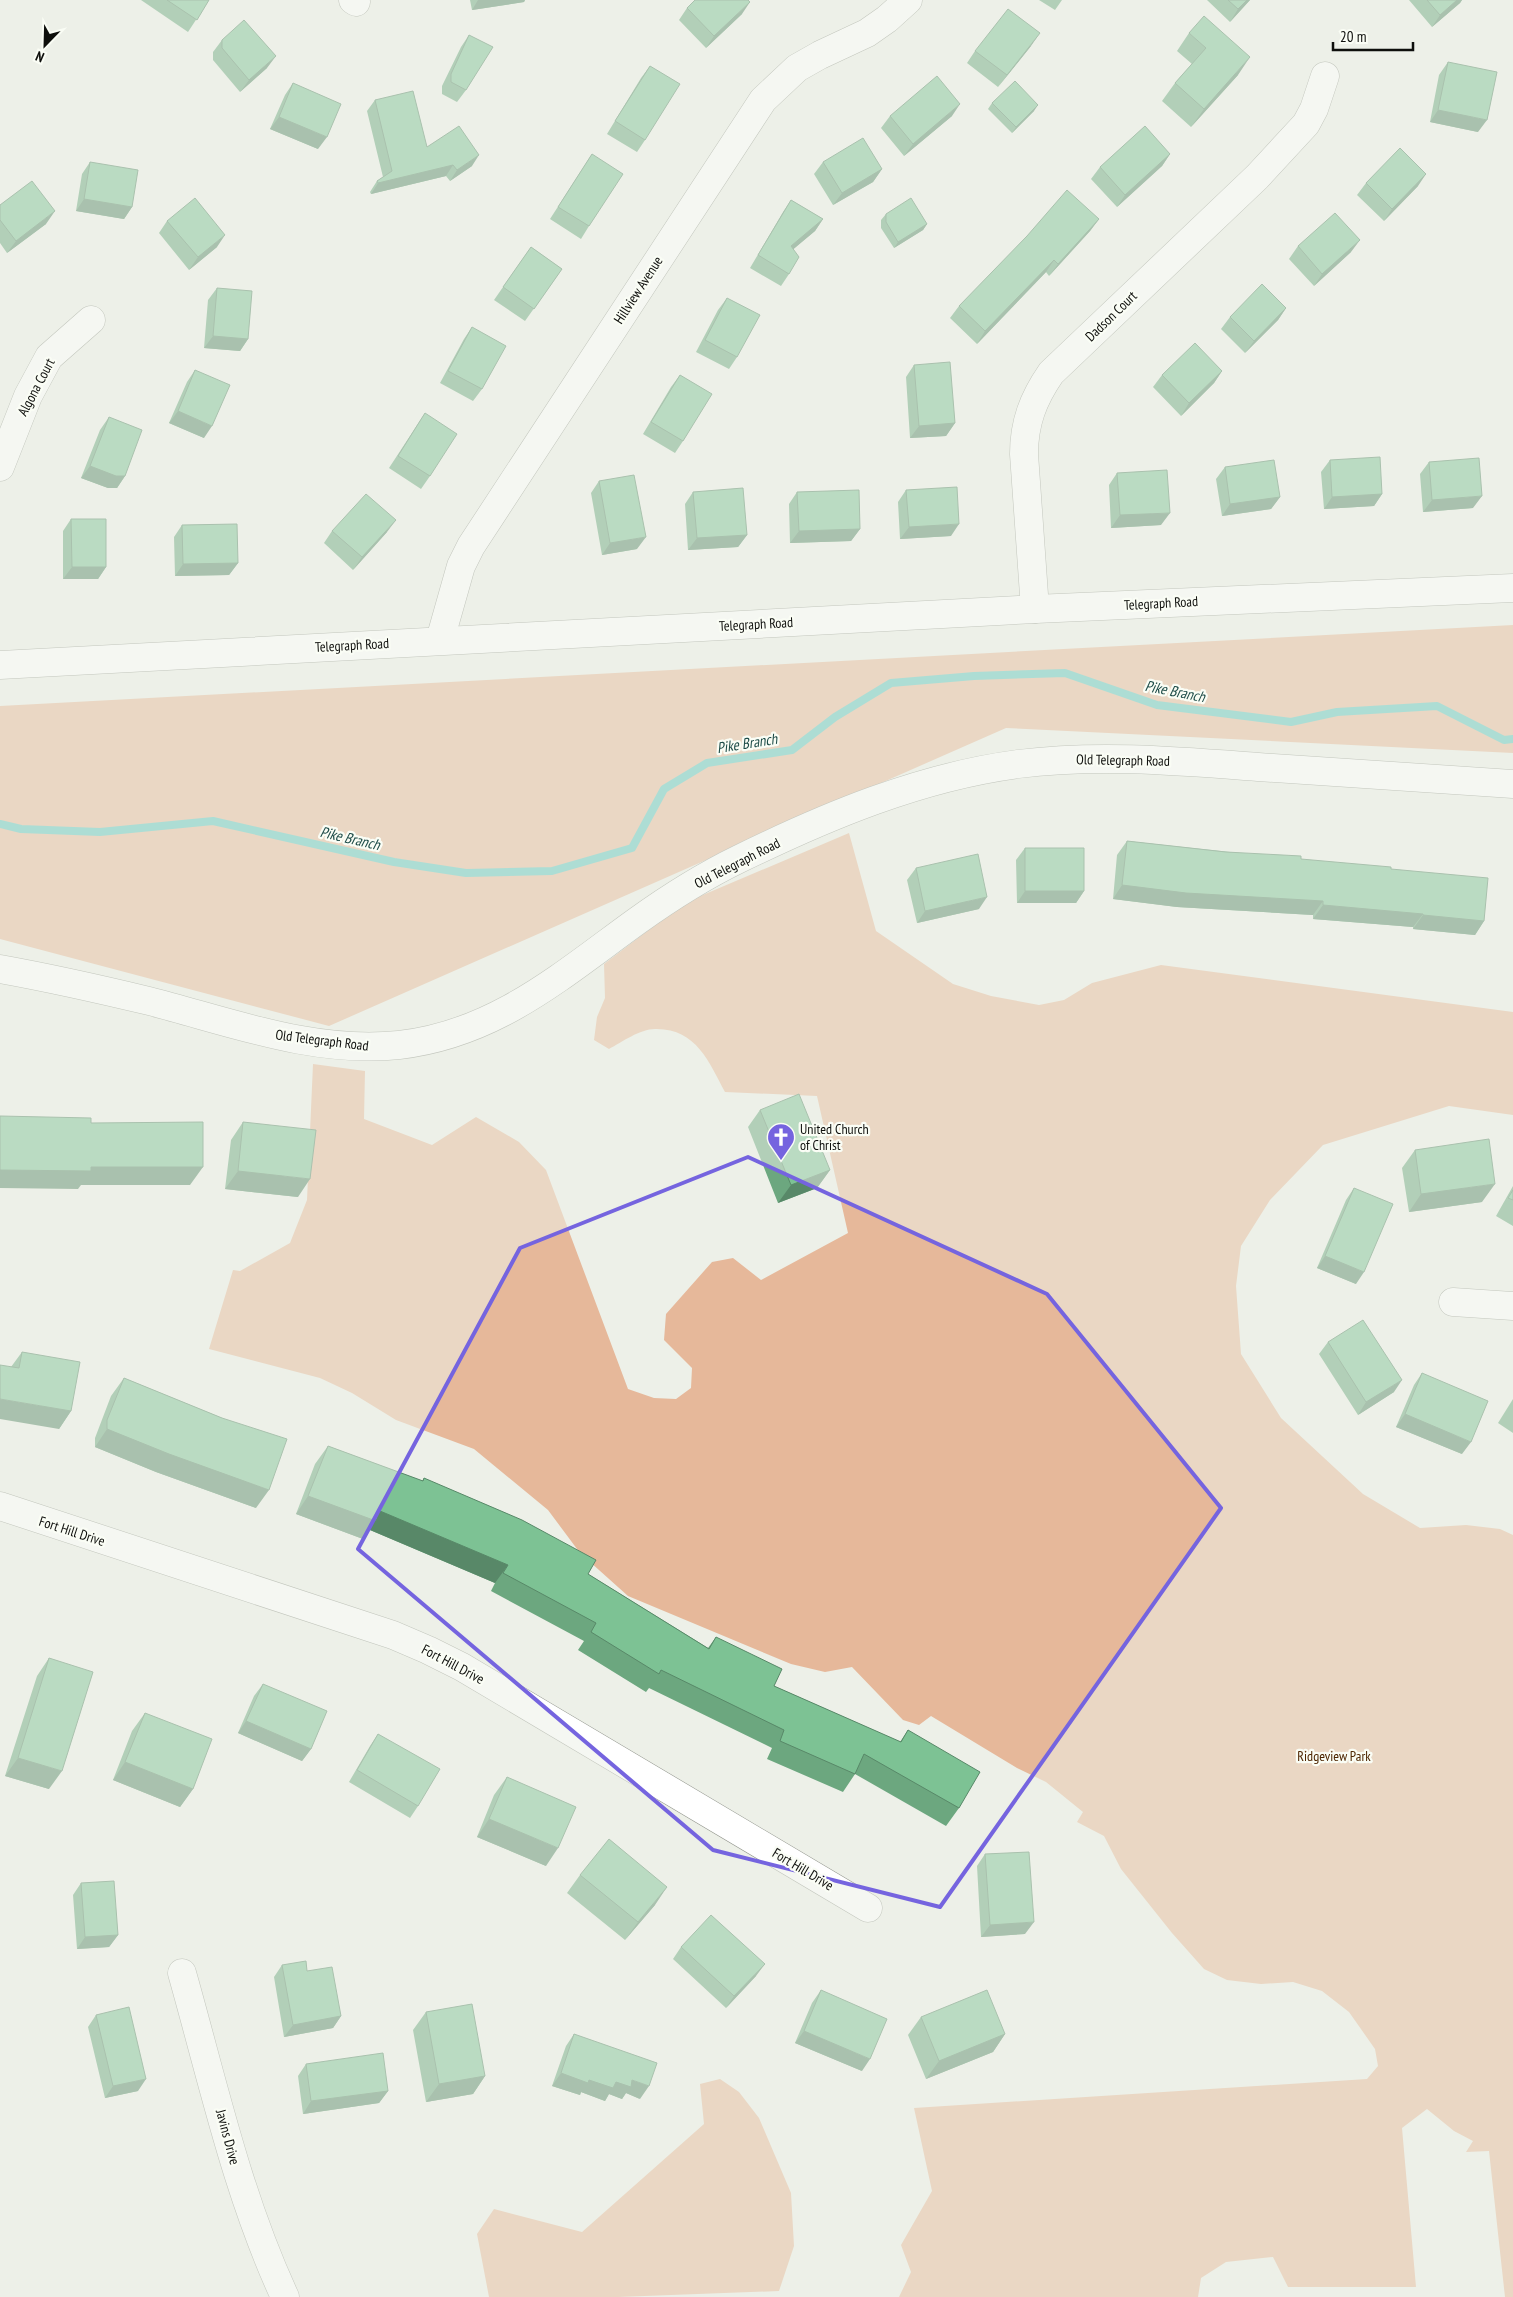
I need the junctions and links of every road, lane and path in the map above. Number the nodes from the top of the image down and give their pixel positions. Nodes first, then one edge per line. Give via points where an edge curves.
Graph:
1 (908, 0) edge
2 (1325, 76) dead end
3 (91, 320) dead end
4 (0, 467) edge
5 (1513, 588) edge
6 (1035, 609) junction
7 (440, 640) junction
8 (0, 664) edge
9 (1513, 784) edge
10 (0, 969) edge
11 (1453, 1302) dead end
12 (1513, 1306) edge
13 (0, 1506) edge
14 (868, 1908) dead end
15 (182, 1973) dead end
16 (285, 2297) edge

1 - 7 street, Hillview Avenue via 868,33 797,68 763,100 471,546 461,566
2 - 6 street, Dadson Court via 1314,109 1300,131 1257,177 1052,373 1038,392 1029,413 1024,445
3 - 4 street, Algona Court via 49,357 28,396
5 - 6 street, Telegraph Road
6 - 7 street, Telegraph Road
7 - 8 street, Telegraph Road
9 - 10 street, Old Telegraph Road via 1137,758 1074,759 963,774 872,801 736,861 638,920 564,976 504,1012 438,1038 403,1044 361,1048 281,1037 151,1002
11 - 12 street
13 - 14 street, Fort Hill Drive via 393,1635 428,1650 462,1667
15 - 16 street, Javins Drive via 245,2198

